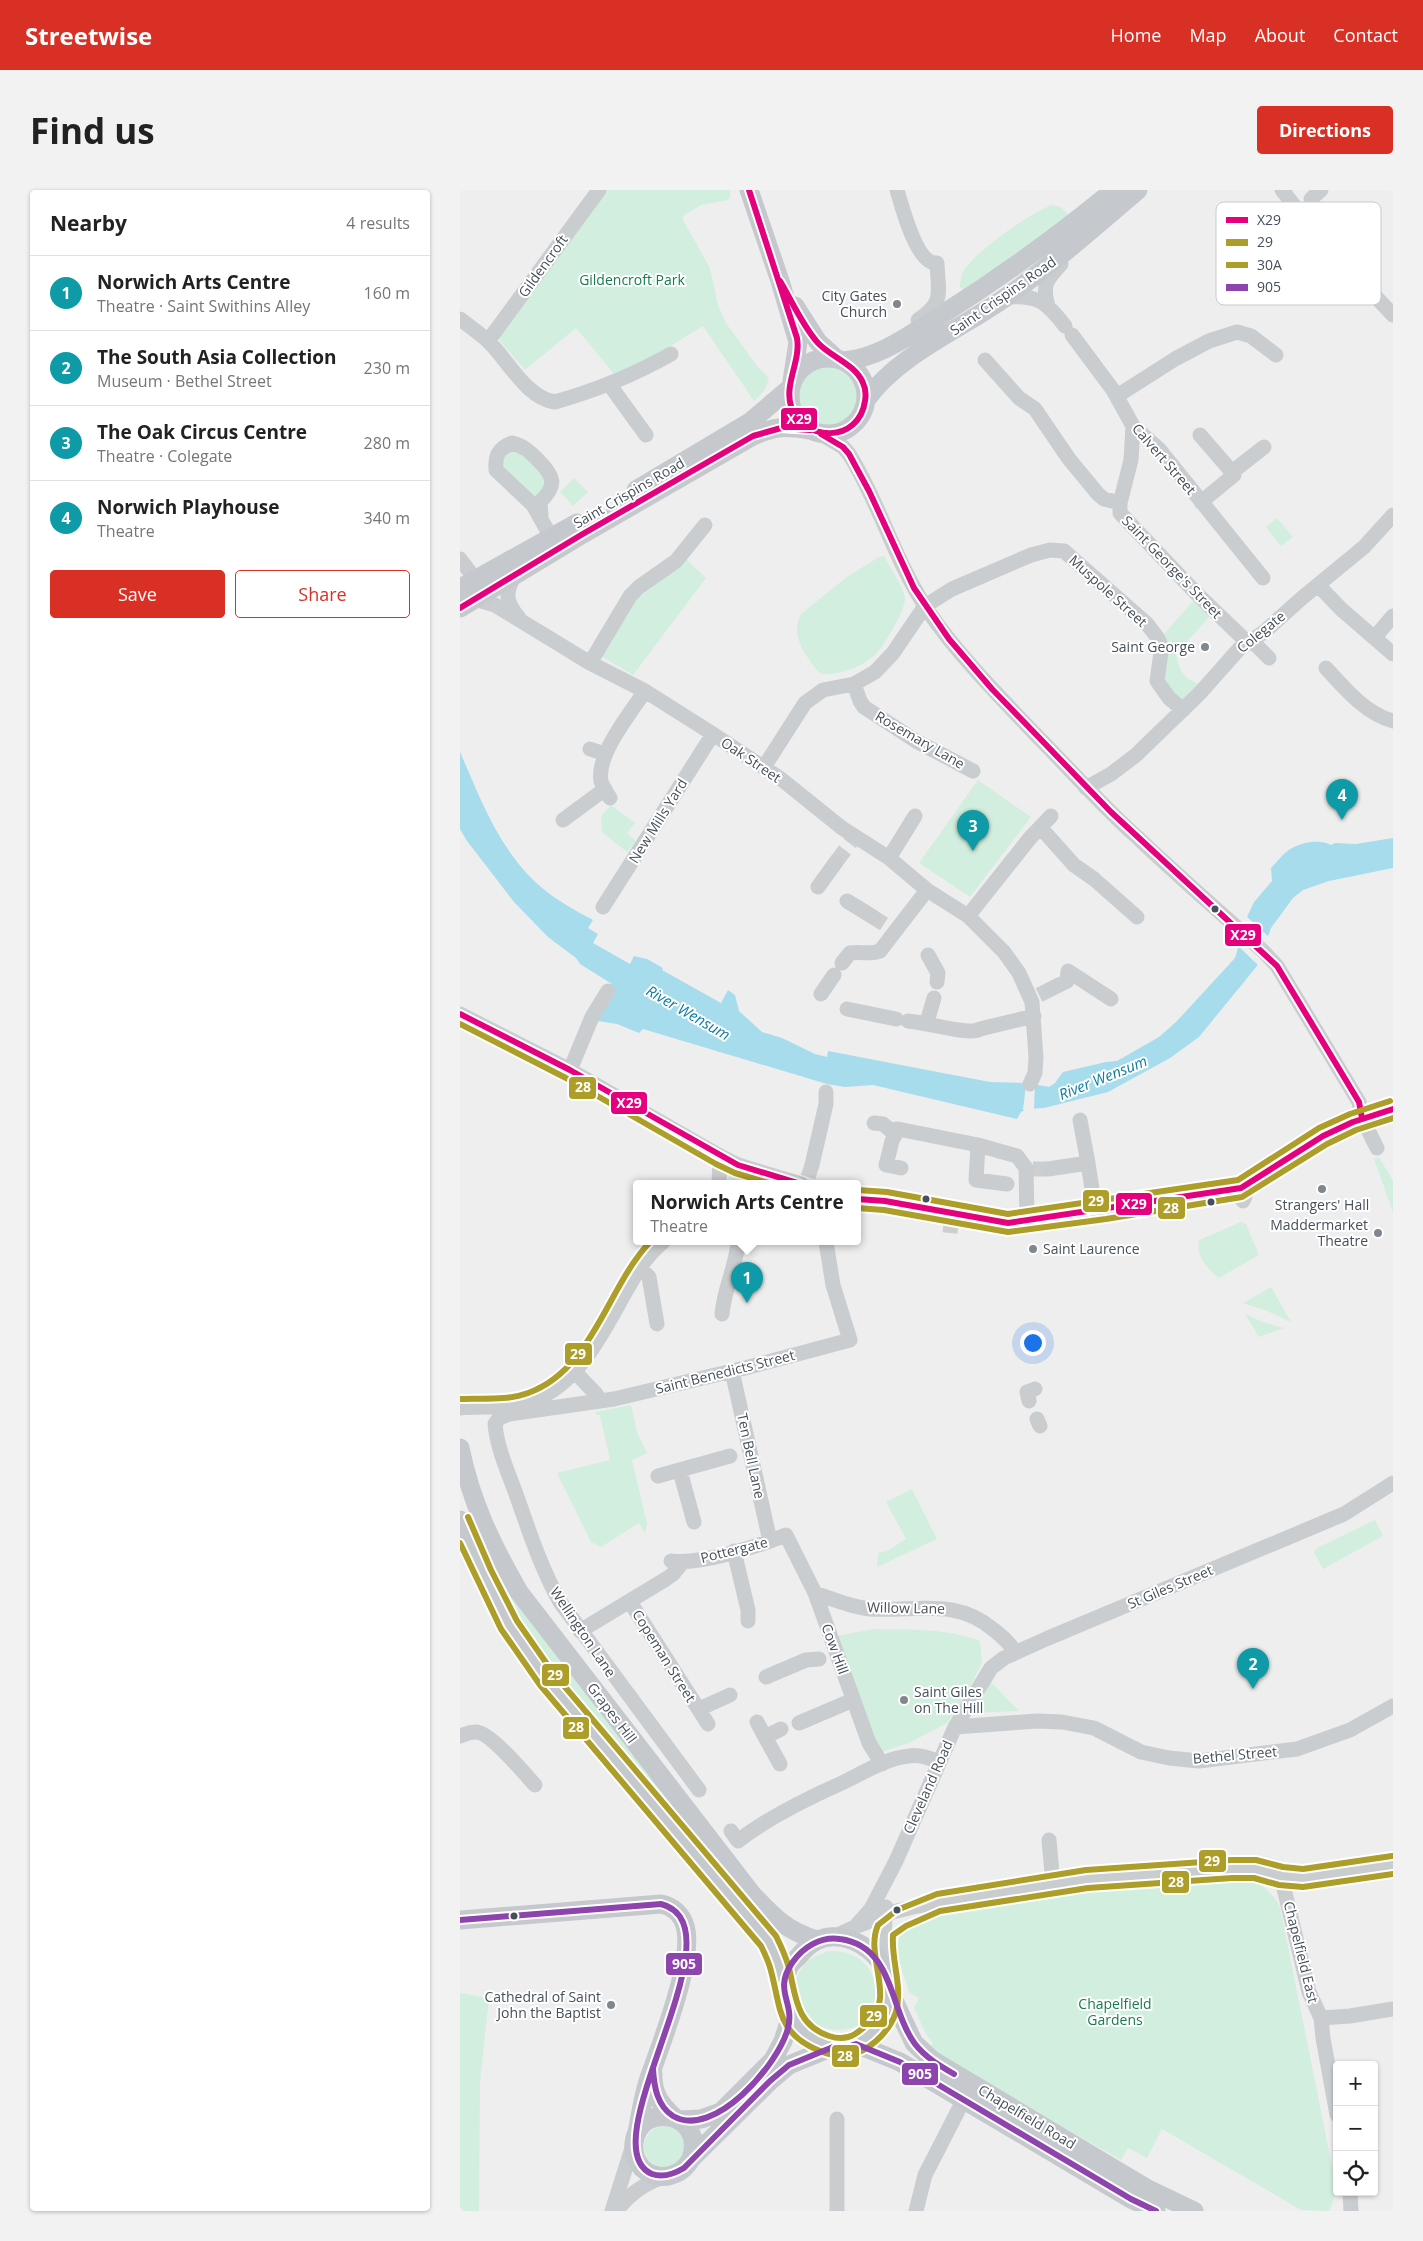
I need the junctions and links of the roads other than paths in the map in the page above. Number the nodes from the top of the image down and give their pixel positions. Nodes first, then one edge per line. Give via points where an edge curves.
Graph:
1 (599, 190) edge
2 (749, 190) edge
3 (897, 190) edge
4 (1114, 190) edge
5 (1138, 190) edge
6 (1282, 190) edge
7 (1309, 201) edge
8 (780, 282) junction
9 (1040, 282) junction
10 (1007, 296) junction
11 (1381, 303) edge
12 (1048, 306) junction
13 (1393, 315) edge
14 (460, 319) edge
15 (488, 341) junction
16 (890, 346) junction
17 (671, 354) dead end
18 (1276, 355) dead end
19 (840, 360) junction
20 (985, 360) dead end
21 (609, 384) junction
22 (791, 386) junction
23 (1117, 396) junction
24 (866, 400) junction
25 (1133, 426) junction
26 (815, 432) junction
27 (646, 435) dead end
28 (1200, 435) dead end
29 (1264, 447) dead end
30 (1232, 472) junction
31 (1202, 502) junction
32 (1120, 503) junction
33 (1393, 515) edge
34 (540, 516) junction
35 (705, 525) dead end
36 (551, 537) junction
37 (460, 559) edge
38 (515, 574) junction
39 (1263, 578) dead end
40 (1318, 585) junction
41 (467, 593) edge
42 (925, 606) junction
43 (1393, 616) edge
44 (521, 621) junction
45 (1375, 637) junction
46 (1250, 641) junction
47 (1393, 654) edge
48 (1269, 658) dead end
49 (590, 663) junction
50 (1326, 668) dead end
51 (854, 684) junction
52 (645, 691) junction
53 (1183, 710) junction
54 (1393, 721) edge
55 (713, 734) junction
56 (590, 749) dead end
57 (605, 754) junction
58 (764, 767) junction
59 (973, 771) dead end
60 (1086, 788) junction
61 (915, 816) dead end
62 (1051, 816) dead end
63 (563, 820) dead end
64 (1040, 828) junction
65 (889, 858) junction
66 (836, 862) tunnel mouth
67 (818, 887) dead end
68 (927, 890) junction
69 (847, 901) dead end
70 (603, 908) dead end
71 (968, 916) junction
72 (1137, 917) dead end
73 (884, 924) junction
74 (928, 955) dead end
75 (937, 982) dead end
76 (608, 992) dead end
77 (821, 994) dead end
78 (934, 998) dead end
79 (1111, 999) dead end
80 (1039, 1000) junction
81 (847, 1009) dead end
82 (461, 1015) edge
83 (927, 1022) junction
84 (570, 1070) junction
85 (1030, 1084) dead end
86 (826, 1092) dead end
87 (1393, 1109) edge
88 (1369, 1116) junction
89 (1080, 1120) dead end
90 (874, 1123) dead end
91 (898, 1129) junction
92 (978, 1145) junction
93 (1377, 1148) dead end
94 (720, 1156) junction
95 (1088, 1163) junction
96 (1031, 1166) junction
97 (901, 1168) dead end
98 (807, 1178) edge
99 (719, 1180) edge
100 (1007, 1184) dead end
101 (1092, 1189) dead end
102 (861, 1200) edge
103 (1028, 1220) junction
104 (660, 1245) edge
105 (738, 1245) edge
106 (826, 1245) edge
107 (640, 1268) junction
108 (722, 1314) dead end
109 (657, 1324) dead end
110 (732, 1371) junction
111 (576, 1372) junction
112 (600, 1401) junction
113 (460, 1408) edge
114 (499, 1418) joint
115 (460, 1448) edge
116 (741, 1454) junction
117 (680, 1471) junction
118 (658, 1476) dead end
119 (1393, 1483) edge
120 (460, 1520) edge
121 (694, 1522) dead end
122 (786, 1535) joint
123 (770, 1541) junction
124 (734, 1551) junction
125 (815, 1593) junction
126 (630, 1602) junction
127 (748, 1620) dead end
128 (580, 1631) junction
129 (1015, 1652) junction
130 (829, 1658) junction
131 (766, 1677) dead end
132 (730, 1695) dead end
133 (853, 1700) junction
134 (1393, 1706) edge
135 (698, 1710) junction
136 (965, 1710) joint
137 (757, 1722) dead end
138 (799, 1723) dead end
139 (708, 1724) dead end
140 (955, 1727) junction
141 (782, 1729) dead end
142 (460, 1736) edge
143 (766, 1737) junction
144 (939, 1762) junction
145 (780, 1764) dead end
146 (882, 1764) junction
147 (535, 1785) dead end
148 (699, 1790) dead end
149 (731, 1831) dead end
150 (1049, 1840) dead end
151 (893, 1866) junction
152 (1393, 1866) edge
153 (1281, 1876) junction
154 (1053, 1884) junction
155 (933, 1904) junction
156 (886, 1914) junction
157 (460, 1920) edge
158 (855, 1927) junction
159 (885, 1931) junction
160 (825, 1939) junction
161 (888, 1983) junction
162 (783, 1990) junction
163 (1393, 2009) edge
164 (791, 2016) junction
165 (1321, 2018) junction
166 (856, 2044) junction
167 (833, 2047) junction
168 (653, 2069) junction
169 (963, 2101) junction
170 (1335, 2106) edge
171 (677, 2119) junction
172 (837, 2119) dead end
173 (635, 2139) junction
174 (692, 2159) junction
175 (664, 2177) junction
176 (1350, 2196) edge
177 (614, 2211) edge
178 (837, 2211) edge
179 (916, 2211) edge
180 (1156, 2211) edge
181 (1194, 2211) edge
182 (1350, 2211) edge

1 - 15 street, Gildencroft
2 - 8 main road
3 - 16 street via 918,249 926,260 937,263 939,294 933,310 909,326
4 - 16 main road, Saint Crispins Road via 1023,260
5 - 9 main road, Saint Crispins Road
6 - 7 street
8 - 19 main road via 818,342
8 - 22 main road via 798,342
9 - 10 main road, Saint Crispins Road
9 - 12 street, Calvert Street
10 - 12 street, Calvert Street via 1025,295
10 - 24 main road, Saint Crispins Road via 896,368
11 - 13 street
12 - 23 street, Calvert Street
14 - 15 street
15 - 21 street via 535,394 546,400 555,402
16 - 19 main road, Saint Crispins Road via 872,355
17 - 21 street via 637,374
18 - 23 street via 1251,336 1237,332 1209,341 1175,359
19 - 22 main road, Saint Crispins Road via 820,359 804,366
19 - 24 main road via 861,376
20 - 32 street, Saint George's Street via 1019,398 1035,409 1098,494
21 - 27 street
22 - 26 main road via 790,404 797,419
22 - 36 main road, Saint Crispins Road via 734,432
23 - 25 street, Calvert Street
24 - 26 main road, Saint Crispins Road via 863,412 845,430 833,434
25 - 31 street, Calvert Street via 1159,450
25 - 32 street via 1131,460
26 - 38 main road, Saint Crispins Road via 784,426 753,436
26 - 42 street via 843,447 854,461
28 - 30 street
29 - 30 street
30 - 31 street via 1234,475
31 - 39 street, Calvert Street
32 - 46 street, Saint George's Street via 1120,513 1126,521 1197,594
33 - 40 street, Colegate via 1364,548
34 - 34 street via 496,470 495,458 502,448 512,443 527,448 551,473 553,484 540,502
34 - 36 street
35 - 49 street via 676,561 630,596
36 - 41 main road, Saint Crispins Road
37 - 41 street
38 - 41 main road, Saint Crispins Road
38 - 44 street, Oak Street via 508,588 508,597 510,606
40 - 45 street
40 - 46 street, Colegate
41 - 44 street, Oak Street
42 - 51 street via 884,663
42 - 53 street, Muspole Street via 952,589 1031,555 1050,550 1064,551 1157,637 1160,642 1157,681
42 - 60 street via 1011,708
43 - 45 street
44 - 49 street, Oak Street
45 - 47 street
46 - 48 street, Saint George's Street
46 - 53 street, Colegate
49 - 52 street, Oak Street
50 - 54 street via 1365,706
51 - 58 street via 823,690 811,698
51 - 59 street, Rosemary Lane via 864,707 915,740
52 - 55 street, Oak Street
52 - 57 street
53 - 60 street, Colegate via 1130,760
55 - 58 street, Oak Street
55 - 70 street, New Mills Yard
56 - 57 street
57 - 63 street via 600,768 601,782 607,793
58 - 65 street, Oak Street via 853,840
60 - 88 street via 1263,951 1286,978
61 - 65 street
62 - 64 street
64 - 71 street
64 - 72 street via 1074,865 1094,878
65 - 68 street, Oak Street
66 - 67 street
68 - 71 street, Oak Street
68 - 73 street
69 - 73 street
71 - 80 street, Oak Street via 1004,952
73 - 77 street via 880,951 850,953
74 - 75 street via 938,973
76 - 84 street via 592,1017
78 - 83 street
79 - 80 street via 1068,971 1067,981
80 - 83 street via 975,1032
80 - 85 street via 1035,1073
81 - 83 street
82 - 84 street
84 - 94 street
86 - 98 street via 826,1104
87 - 88 street
88 - 93 street
88 - 103 street via 1323,1136 1243,1194
89 - 95 street
90 - 91 street via 883,1124 890,1130
91 - 92 street
91 - 97 street via 886,1165
92 - 96 street
92 - 100 street via 976,1180
94 - 98 street via 738,1165
94 - 99 street
95 - 96 street
95 - 101 street
96 - 103 street
102 - 103 street via 885,1201 990,1222
104 - 107 street
105 - 108 street
106 - 110 street, Saint Benedicts Street via 833,1285 850,1340
107 - 109 street via 650,1277
107 - 111 street via 611,1320
110 - 112 street, Saint Benedicts Street
110 - 116 street, Ten Bell Lane
111 - 112 street
111 - 113 street via 532,1401 497,1407
112 - 114 street, Saint Benedicts Street
114 - 128 street, Wellington Lane via 495,1424 498,1442 536,1550 555,1593
115 - 160 main road, Grapes Hill via 467,1480 491,1543 519,1592 752,1894 778,1921 798,1934
116 - 117 street
116 - 123 street, Ten Bell Lane
117 - 118 street
117 - 121 street
119 - 129 street, St Giles Street via 1334,1518
120 - 162 main road, Grapes Hill via 476,1560 520,1642 547,1679 769,1942
122 - 123 street, Pottergate
122 - 125 street, Cow Hill
123 - 124 street, Pottergate
124 - 126 street, Pottergate via 676,1562 673,1574
124 - 127 street
125 - 129 street, Willow Lane via 854,1607 936,1606 964,1612 989,1626 1008,1641
125 - 130 street, Cow Hill
126 - 128 street, Pottergate
126 - 135 street, Copeman Street
128 - 148 street, Wellington Lane via 673,1746
129 - 136 street, St Giles Street via 991,1668
130 - 131 street via 806,1660
130 - 133 street, Cow Hill
132 - 135 street, Copeman Street
133 - 138 street
133 - 146 street, Cow Hill via 869,1743
134 - 140 street, Bethel Street via 1350,1730 1297,1749 1199,1761 1141,1752 1094,1728 1062,1722
135 - 139 street, Copeman Street
136 - 140 street, Cleveland Road
137 - 143 street
140 - 144 street, Cleveland Road
141 - 143 street
142 - 147 street via 476,1732 482,1734
143 - 145 street
144 - 146 street via 910,1755
144 - 151 street, Cleveland Road
146 - 149 street via 791,1808 738,1841
150 - 154 street
151 - 156 street, Cleveland Road
151 - 158 street, Cleveland Road via 871,1909
152 - 153 street via 1303,1878
153 - 154 street via 1254,1869
153 - 165 street, Chapelfield East via 1309,1992
154 - 155 street
155 - 156 street
155 - 159 street via 901,1918
156 - 158 street
156 - 159 street, Cleveland Road
157 - 168 main road via 661,1904 669,1906 685,1926 686,1942 683,1968 666,2034
158 - 160 street, Cleveland Road
159 - 161 street, Cleveland Road via 883,1948
160 - 161 main road via 865,1946 880,1963
160 - 162 main road via 803,1951 789,1967
161 - 166 main road via 887,2010 880,2023
161 - 181 main road, Chapelfield Road via 914,2043 932,2060 1146,2188
162 - 164 main road
163 - 165 street
164 - 167 main road via 819,2042
164 - 171 main road via 773,2060 721,2112 701,2119
165 - 170 street, Chapelfield East
166 - 167 main road
166 - 169 main road, Chapelfield Road via 900,2062
167 - 174 main road via 790,2065
168 - 171 main road via 652,2084 656,2096
168 - 173 main road
169 - 179 street via 925,2175
169 - 180 main road, Chapelfield Road
171 - 173 main road via 656,2117 647,2121
171 - 174 main road via 692,2135
172 - 178 street
173 - 175 main road via 634,2154 642,2168 650,2174
173 - 177 street
174 - 175 main road via 684,2170
175 - 177 street via 628,2196
176 - 182 street

